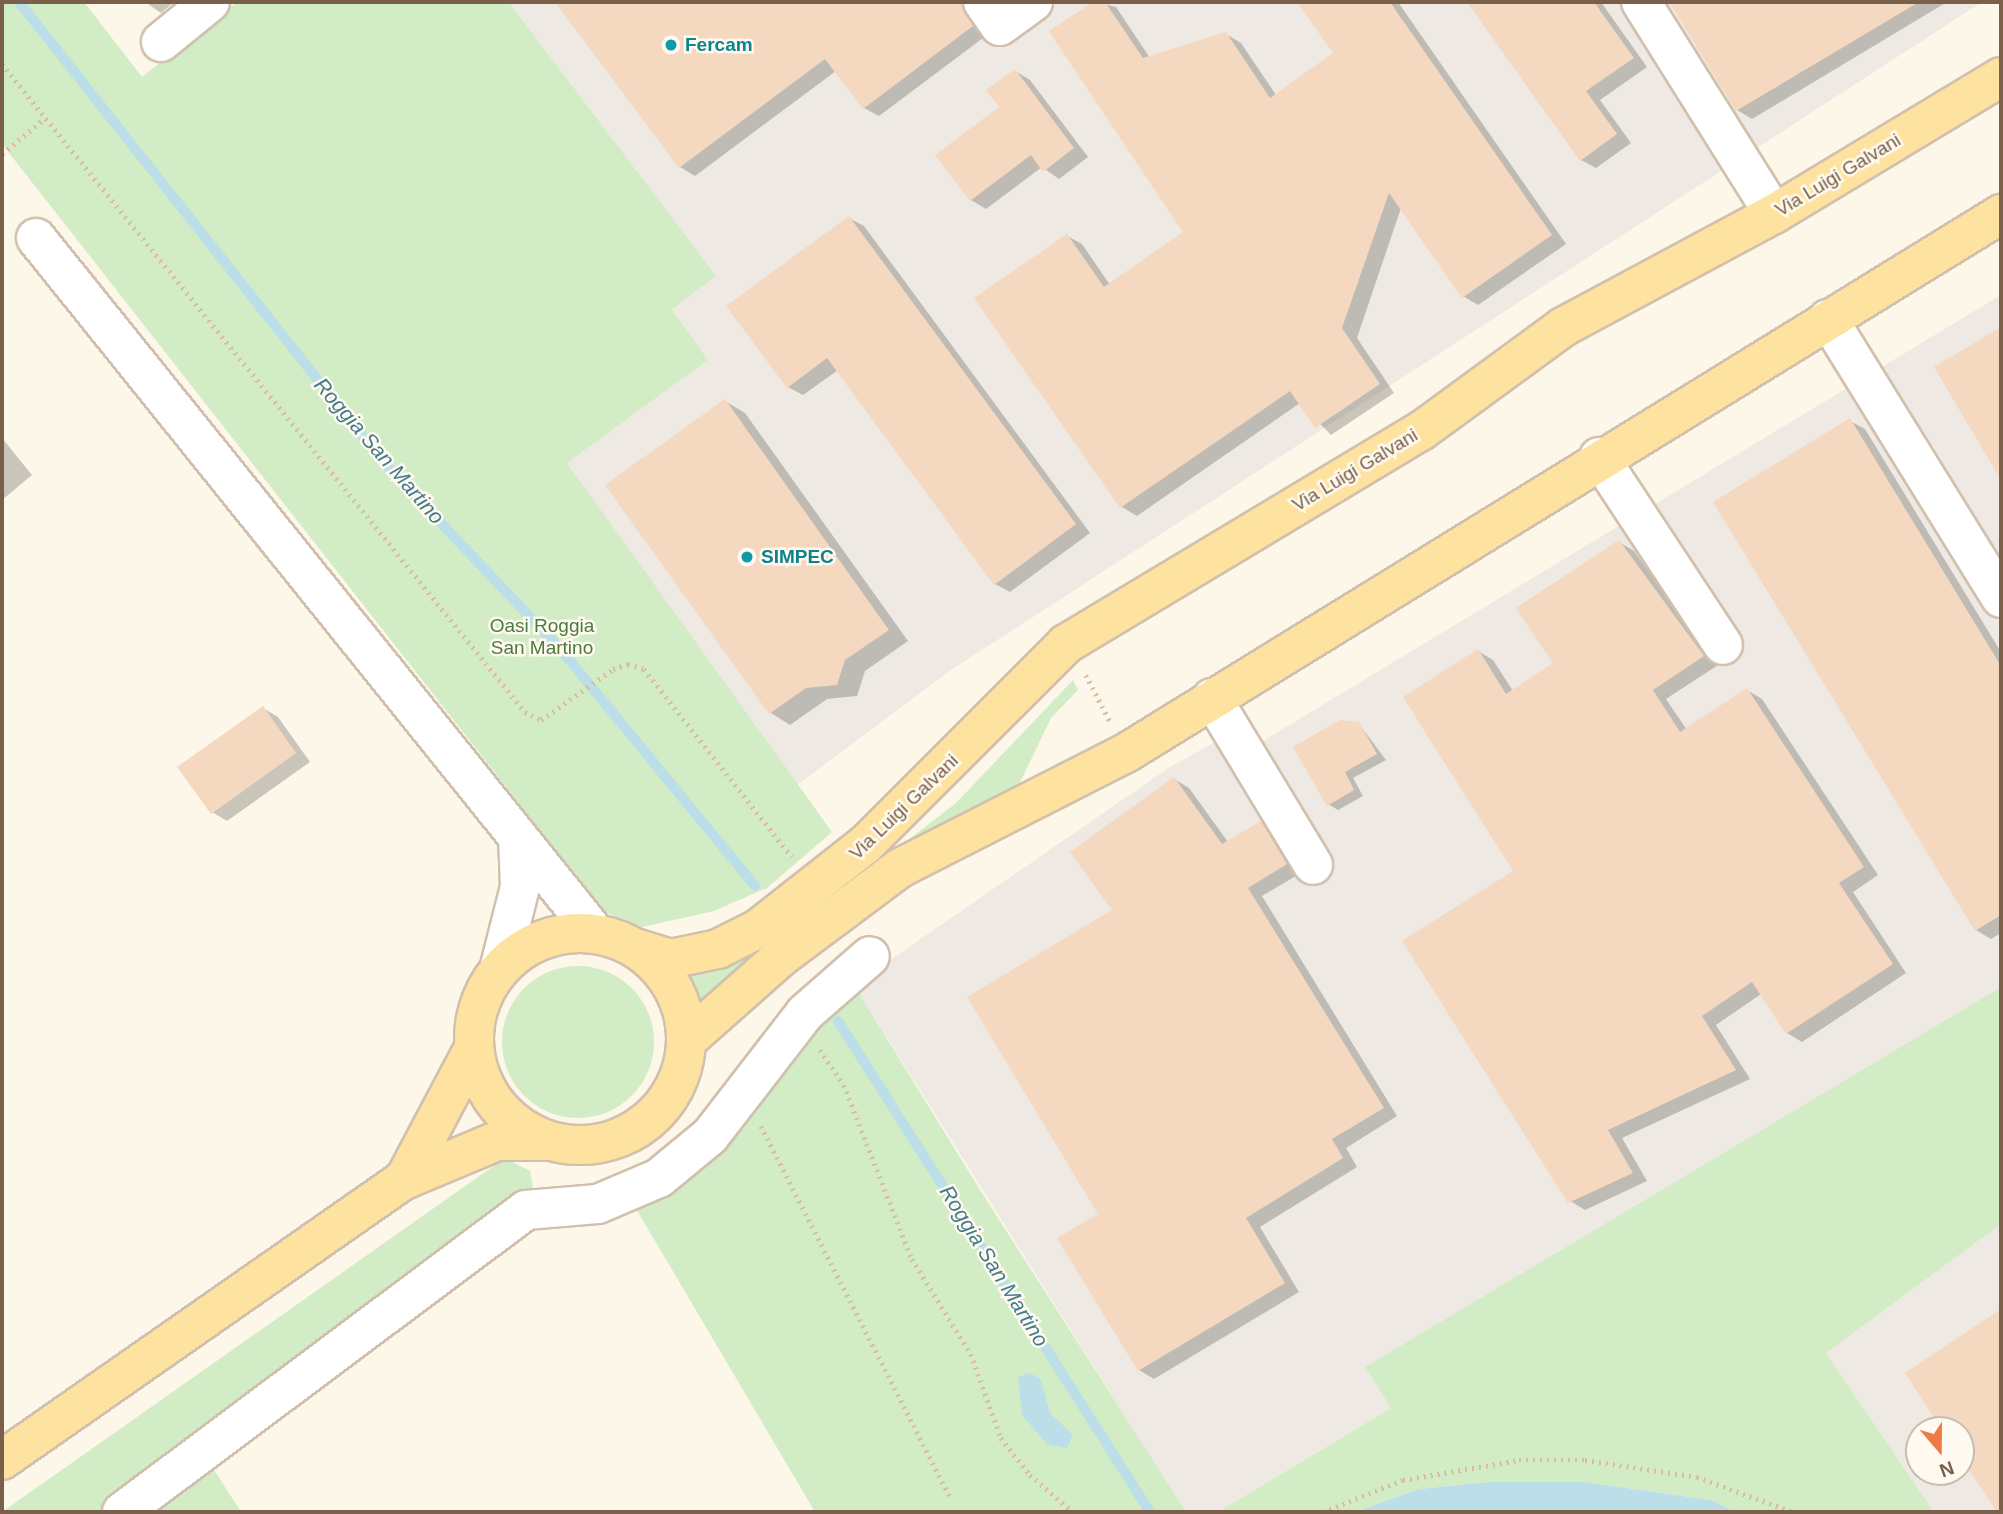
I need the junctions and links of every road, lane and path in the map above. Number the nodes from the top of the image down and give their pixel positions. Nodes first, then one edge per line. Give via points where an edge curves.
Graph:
1 (210, 2) edge
2 (983, 2) edge
3 (1033, 2) edge
4 (1641, 2) edge
5 (162, 42) dead end
6 (2, 64) edge
7 (2001, 76) edge
8 (45, 118) junction
9 (2, 154) edge
10 (1774, 214) junction
11 (2001, 214) edge
12 (36, 238) dead end
13 (1828, 319) junction
14 (1600, 457) junction
15 (2001, 598) edge
16 (1723, 645) dead end
17 (1212, 698) junction
18 (518, 837) junction
19 (797, 861) dead end
20 (1313, 865) dead end
21 (596, 934) junction
22 (769, 943) junction
23 (638, 950) junction
24 (870, 956) dead end
25 (499, 970) junction
26 (805, 1013) junction
27 (686, 1041) junction
28 (474, 1048) junction
29 (743, 1091) junction
30 (552, 1141) junction
31 (404, 1180) junction
32 (2, 1460) edge
33 (951, 1499) dead end
34 (122, 1512) edge
35 (1073, 1512) edge
36 (1323, 1512) edge
37 (1793, 1512) edge

1 - 5 lane
2 - 3 lane via 1000,26
4 - 10 lane
6 - 8 path
7 - 10 main road, Via Luigi Galvani
8 - 9 path
8 - 19 path via 525,712 541,720 558,714 613,669 628,664 644,669 782,850
10 - 22 main road, Via Luigi Galvani via 1563,327 1421,431 1066,644
11 - 13 main road, Via Luigi Galvani
12 - 18 lane
13 - 14 main road, Via Luigi Galvani
13 - 15 lane
14 - 16 lane
14 - 17 main road, Via Luigi Galvani
17 - 20 lane
17 - 22 main road, Via Luigi Galvani via 1126,753 900,868
18 - 21 lane
18 - 25 lane via 520,887
21 - 23 main road
21 - 25 main road via 560,934 526,947
22 - 23 main road via 670,958
22 - 27 main road
23 - 27 main road via 674,989
24 - 26 lane
25 - 28 main road via 478,1006
26 - 29 lane
26 - 35 path via 854,1107 888,1211 971,1354 1001,1438 1030,1475
27 - 30 main road via 679,1079 644,1124 609,1141
28 - 30 main road via 498,1107
28 - 31 main road
29 - 33 path
29 - 34 lane via 710,1136 659,1178 598,1203 526,1210
30 - 31 main road via 497,1141
31 - 32 main road
36 - 37 path via 1403,1480 1519,1460 1585,1460 1697,1477

